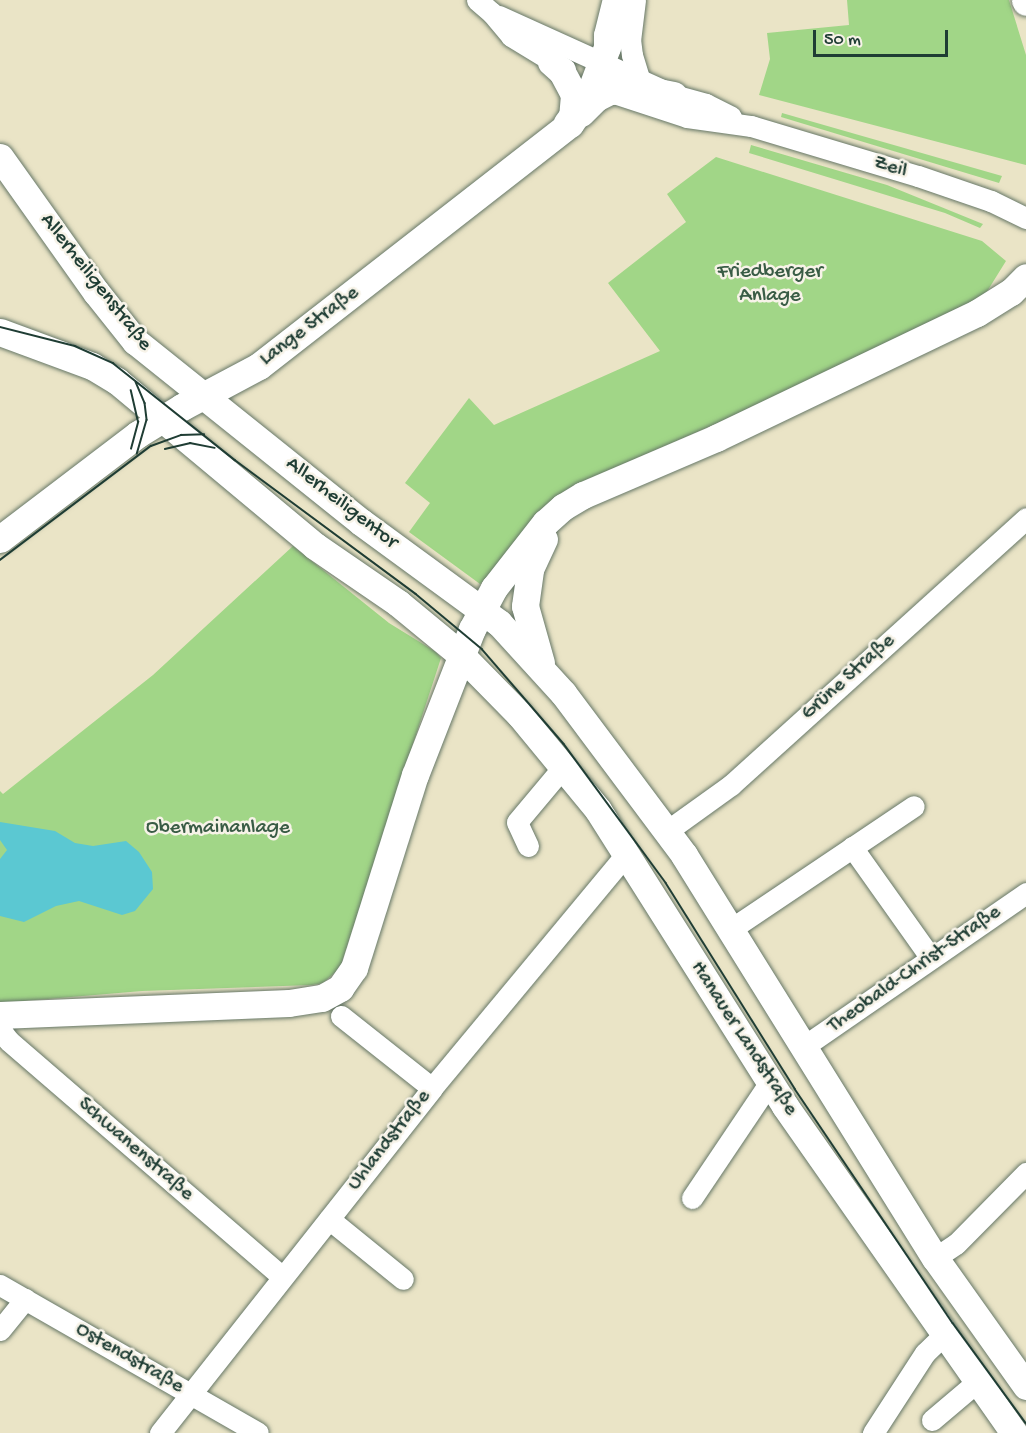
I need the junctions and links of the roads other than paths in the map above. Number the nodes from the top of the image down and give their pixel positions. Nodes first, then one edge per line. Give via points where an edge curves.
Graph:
1 (616, 0) edge
2 (635, 0) edge
3 (484, 7) edge
4 (607, 35) junction
5 (560, 56) junction
6 (601, 79) junction
7 (652, 92) junction
8 (572, 121) junction
9 (0, 157) edge
10 (1026, 218) edge
11 (1026, 277) edge
12 (0, 332) edge
13 (202, 397) junction
14 (163, 419) junction
15 (563, 507) junction
16 (1026, 518) edge
17 (0, 540) edge
18 (405, 609) junction
19 (480, 613) junction
20 (461, 655) junction
21 (544, 670) junction
22 (564, 766) junction
23 (914, 806) dead end
24 (667, 831) junction
25 (528, 846) dead end
26 (852, 847) junction
27 (626, 855) junction
28 (1026, 893) edge
29 (731, 929) junction
30 (932, 958) junction
31 (0, 1015) edge
32 (341, 1016) dead end
33 (803, 1047) junction
34 (770, 1082) junction
35 (432, 1088) junction
36 (1026, 1173) edge
37 (692, 1198) dead end
38 (329, 1219) junction
39 (935, 1258) junction
40 (282, 1277) junction
41 (403, 1279) dead end
42 (0, 1285) edge
43 (25, 1299) junction
44 (0, 1330) edge
45 (945, 1334) junction
46 (978, 1381) junction
47 (1026, 1386) edge
48 (190, 1394) junction
49 (932, 1420) dead end
50 (160, 1433) edge
51 (258, 1433) edge
52 (873, 1433) edge
53 (1014, 1433) edge

1 - 4 main road, Lange Straße
2 - 7 street via 630,39
3 - 5 street via 511,36
4 - 5 street
4 - 6 main road, Lange Straße
5 - 6 street
5 - 8 main road via 562,72 574,95
6 - 7 main road
6 - 8 main road, Lange Straße
7 - 10 street, Zeil via 706,104 751,126 918,176 991,201
8 - 13 main road, Lange Straße via 268,359
9 - 13 main road, Allerheiligenstraße via 135,341
11 - 15 main road via 996,303 917,343
12 - 14 main road via 92,366
13 - 14 main road, Lange Straße
13 - 19 main road, Allerheiligentor
14 - 17 main road, Lange Straße
14 - 18 main road via 315,546
15 - 19 main road via 521,551
15 - 21 main road via 530,569 527,587 525,606
16 - 24 street, Grüne Straße via 850,666 731,785
18 - 19 main road via 431,620 465,621
18 - 20 main road
19 - 20 main road
19 - 21 main road via 499,623
20 - 22 main road, Hanauer Landstraße
20 - 31 main road via 415,775 354,968 340,988 322,998 289,1003
21 - 24 main road
22 - 25 street via 517,822
22 - 27 main road, Hanauer Landstraße
23 - 26 street
24 - 29 main road
26 - 29 street
26 - 30 street
27 - 34 main road, Hanauer Landstraße
27 - 35 street, Uhlandstraße
28 - 30 street, Theobald-Christ-Straße
29 - 33 main road
30 - 33 street, Theobald-Christ-Straße
31 - 40 street, Schwanenstraße via 2,1032 9,1041
32 - 35 street
33 - 39 main road
34 - 37 street
34 - 45 main road, Hanauer Landstraße
35 - 38 street, Uhlandstraße
36 - 39 street via 956,1244
38 - 40 street, Uhlandstraße
38 - 41 street
39 - 47 main road
40 - 48 street, Uhlandstraße
42 - 43 street, Ostendstraße
43 - 44 street
43 - 48 street, Ostendstraße
45 - 46 main road, Hanauer Landstraße
45 - 52 street via 925,1353
46 - 49 street
46 - 53 main road, Hanauer Landstraße
48 - 50 street, Uhlandstraße
48 - 51 street, Ostendstraße

